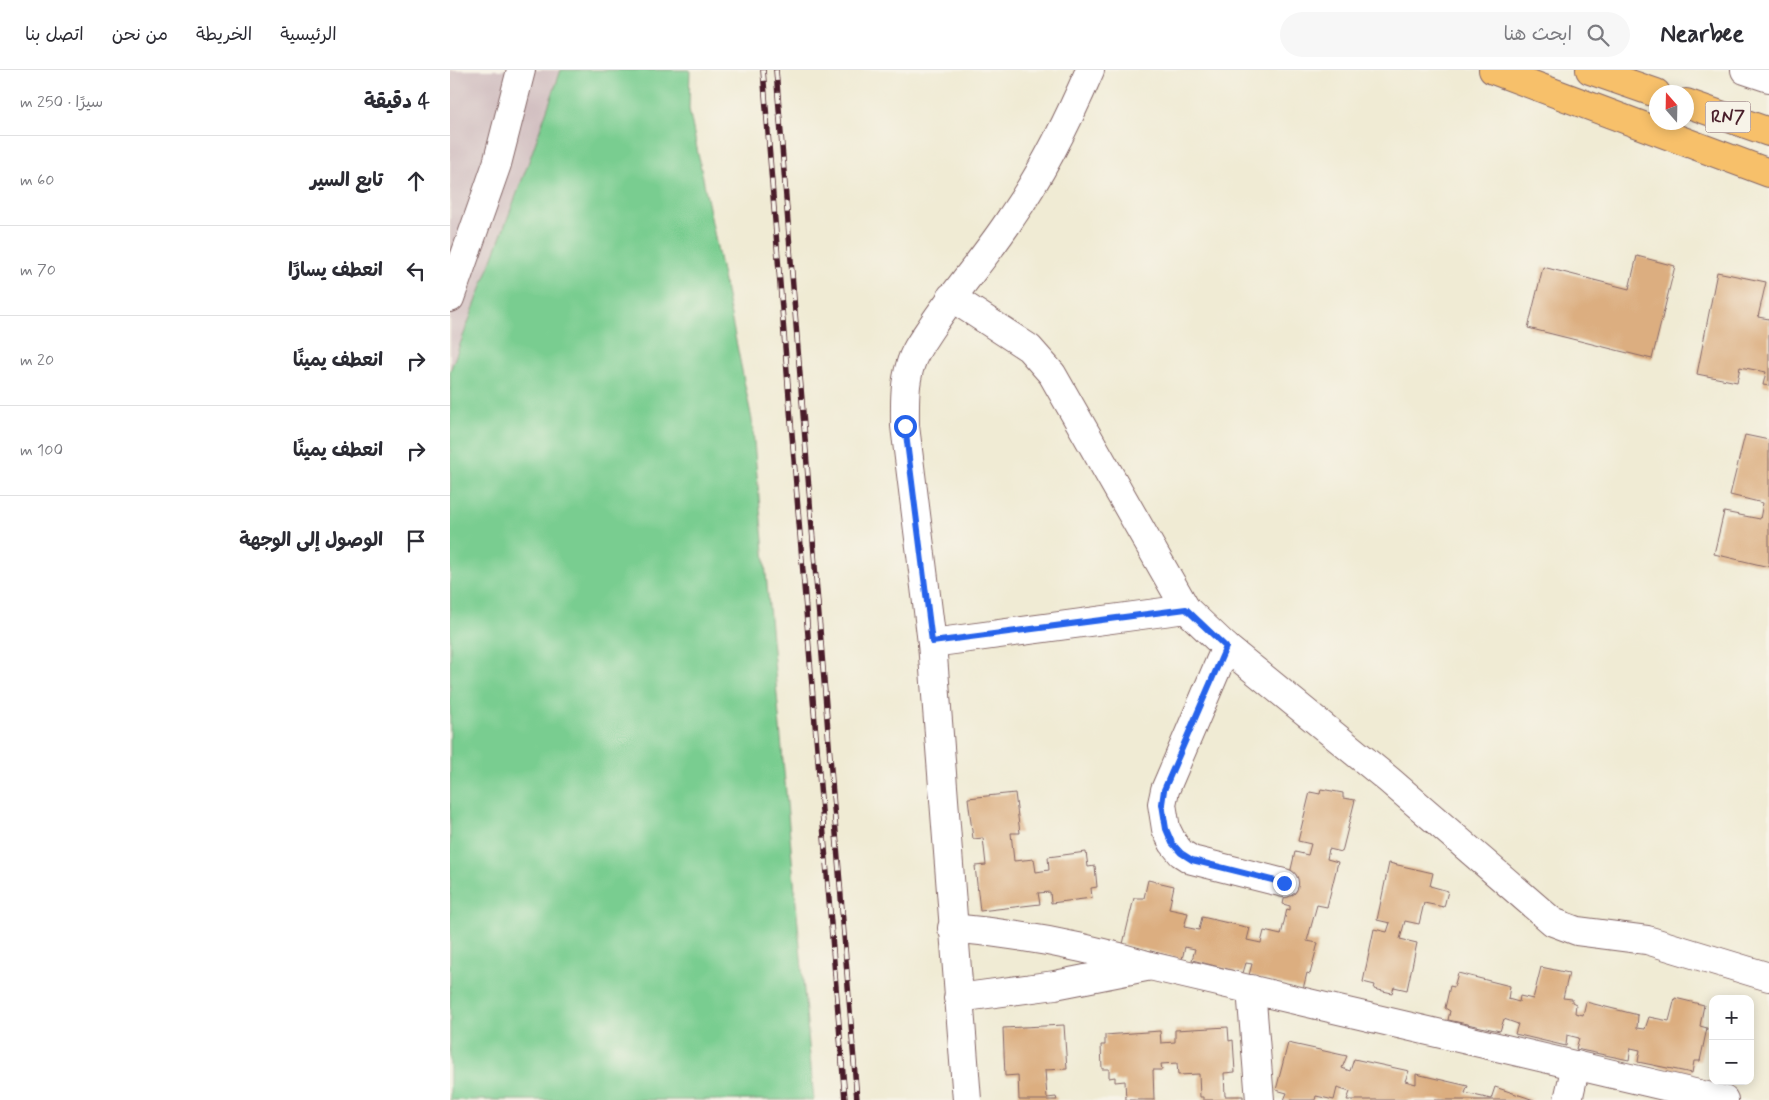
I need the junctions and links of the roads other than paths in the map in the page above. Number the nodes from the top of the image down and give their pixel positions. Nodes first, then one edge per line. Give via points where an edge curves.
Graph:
1 (521, 70) edge
2 (1090, 70) edge
3 (1493, 70) edge
4 (1590, 70) edge
5 (1745, 70) edge
6 (1769, 78) edge
7 (1649, 91) edge
8 (1694, 106) edge
9 (1769, 132) edge
10 (1769, 173) edge
11 (951, 297) junction
12 (450, 298) edge
13 (1186, 609) junction
14 (932, 642) junction
15 (1226, 647) junction
16 (1284, 883) dead end
17 (952, 928) junction
18 (1150, 966) junction
19 (1769, 977) edge
20 (1251, 989) junction
21 (958, 998) junction
22 (1576, 1065) junction
23 (967, 1100) edge
24 (1260, 1100) edge
25 (1568, 1100) edge
26 (1724, 1100) edge

1 - 12 street via 497,164
2 - 11 street via 1038,177 1011,219
3 - 10 main road, RN7
4 - 7 main road
5 - 6 street
8 - 9 main road, RN7
11 - 13 street via 1029,348 1052,374
11 - 14 street via 910,365 905,392 905,426
13 - 14 street
13 - 15 street
14 - 17 street via 947,819
15 - 16 street via 1164,790 1163,816 1172,843 1192,860
15 - 19 street via 1389,780 1553,922 1577,931 1647,940
17 - 18 street via 1052,941
17 - 21 street
18 - 20 street
18 - 21 street via 1055,985
20 - 22 street
20 - 24 street
21 - 23 street
22 - 25 street
22 - 26 street

